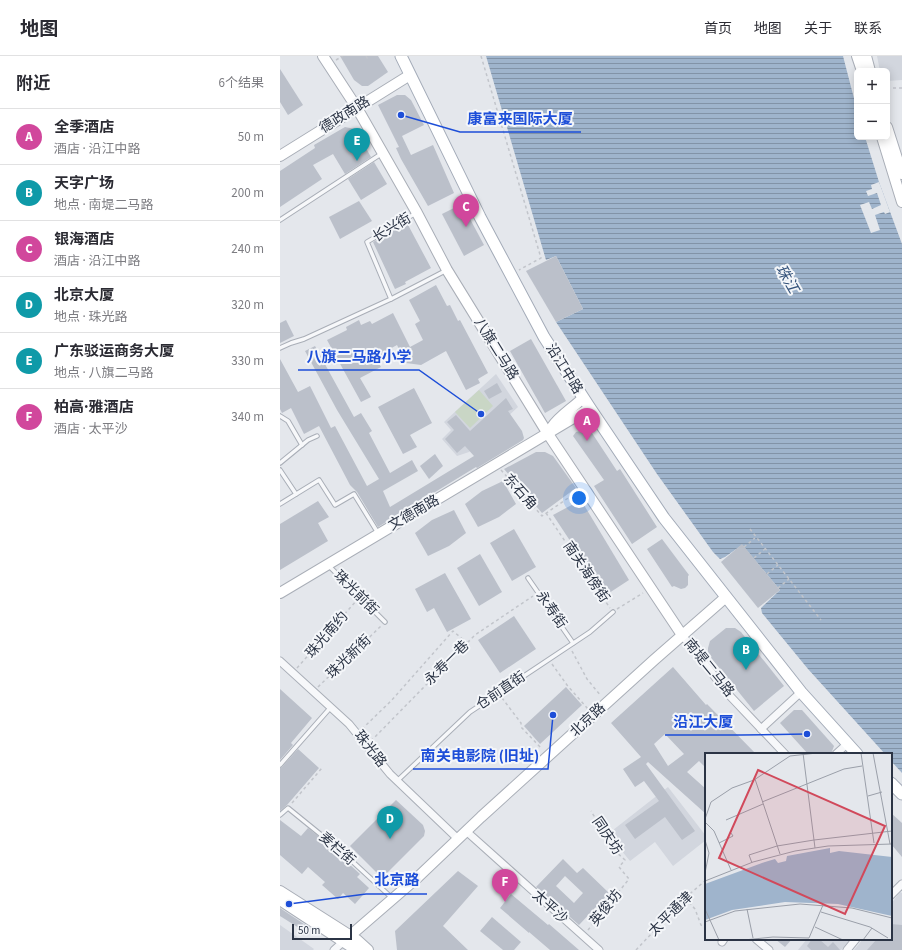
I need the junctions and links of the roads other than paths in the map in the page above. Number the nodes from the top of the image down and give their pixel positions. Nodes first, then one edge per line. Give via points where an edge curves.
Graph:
1 (323, 56) edge
2 (401, 56) edge
3 (858, 56) edge
4 (866, 56) edge
5 (861, 68) edge
6 (869, 68) edge
7 (410, 75) junction
8 (357, 108) junction
9 (890, 136) edge
10 (883, 140) edge
11 (383, 154) junction
12 (280, 156) edge
13 (902, 174) edge
14 (902, 202) edge
15 (417, 213) junction
16 (280, 220) edge
17 (447, 270) junction
18 (391, 299) junction
19 (280, 348) edge
20 (583, 398) junction
21 (590, 408) junction
22 (280, 416) edge
23 (548, 434) junction
24 (317, 436) dead end
25 (302, 445) junction
26 (280, 463) edge
27 (280, 470) edge
28 (296, 494) junction
29 (280, 504) edge
30 (378, 533) junction
31 (327, 564) junction
32 (528, 578) dead end
33 (280, 593) edge
34 (726, 597) junction
35 (613, 612) road end
36 (385, 622) road end
37 (682, 635) junction
38 (571, 644) junction
39 (280, 661) edge
40 (804, 690) junction
41 (331, 707) junction
42 (762, 729) junction
43 (847, 744) junction
44 (784, 753) edge
45 (837, 753) edge
46 (856, 753) edge
47 (864, 753) edge
48 (280, 765) edge
49 (397, 782) junction
50 (892, 783) edge
51 (892, 791) edge
52 (902, 794) edge
53 (902, 802) edge
54 (280, 816) edge
55 (466, 831) junction
56 (458, 839) junction
57 (902, 884) edge
58 (280, 891) edge
59 (892, 894) edge
60 (393, 899) junction
61 (280, 900) edge
62 (347, 939) junction
63 (757, 940) edge
64 (855, 940) edge
65 (334, 950) edge
66 (356, 950) edge
67 (368, 950) edge
68 (599, 950) edge
69 (769, 950) edge
70 (847, 950) edge

1 - 8 street, 八旗二马路
2 - 7 main road, 沿江中路
3 - 5 street
4 - 6 street
7 - 8 street, 德政南路
7 - 20 main road, 沿江中路 via 450,158 544,337
8 - 11 street, 八旗二马路
8 - 12 street, 德政南路
9 - 13 street
10 - 14 street
11 - 15 street, 八旗二马路
11 - 16 lane
15 - 17 street, 八旗二马路
15 - 18 lane, 长兴街 via 367,242
17 - 18 lane
17 - 23 street, 八旗二马路
18 - 19 lane
20 - 21 main road, 沿江中路
20 - 23 street via 556,421
21 - 23 street, 文德南路
21 - 34 main road, 沿江中路 via 664,518
22 - 25 lane via 288,421
23 - 30 street, 文德南路
23 - 37 street, 八旗二马路
24 - 25 lane
25 - 26 lane
27 - 28 lane
28 - 29 lane
28 - 30 lane via 319,480 335,505 354,494
30 - 31 street, 文德南路
31 - 33 street, 文德南路
31 - 36 lane, 珠光前街
32 - 38 lane, 永寿街
34 - 37 street, 北京路
34 - 40 main road, 沿江中路
35 - 38 lane, 仓前直街
37 - 42 street, 南堤二马路 via 730,696
37 - 55 street, 北京路
38 - 49 lane, 仓前直街 via 470,712
39 - 41 street, 珠光路
40 - 42 street
40 - 43 main road
40 - 47 main road
41 - 48 lane
41 - 49 street, 珠光路 via 357,733
42 - 44 street, 南堤二马路
43 - 45 street
43 - 46 main road
49 - 56 street, 珠光路
50 - 52 main road
51 - 53 main road
54 - 60 lane, 麦栏街 via 288,808 341,851
55 - 56 street, 北京路
55 - 68 street, 太平沙
56 - 60 street, 北京路
57 - 59 street
58 - 62 street
60 - 62 street, 北京路
61 - 62 street
62 - 65 street
62 - 66 street
62 - 67 street via 357,940
63 - 69 street
64 - 70 street

